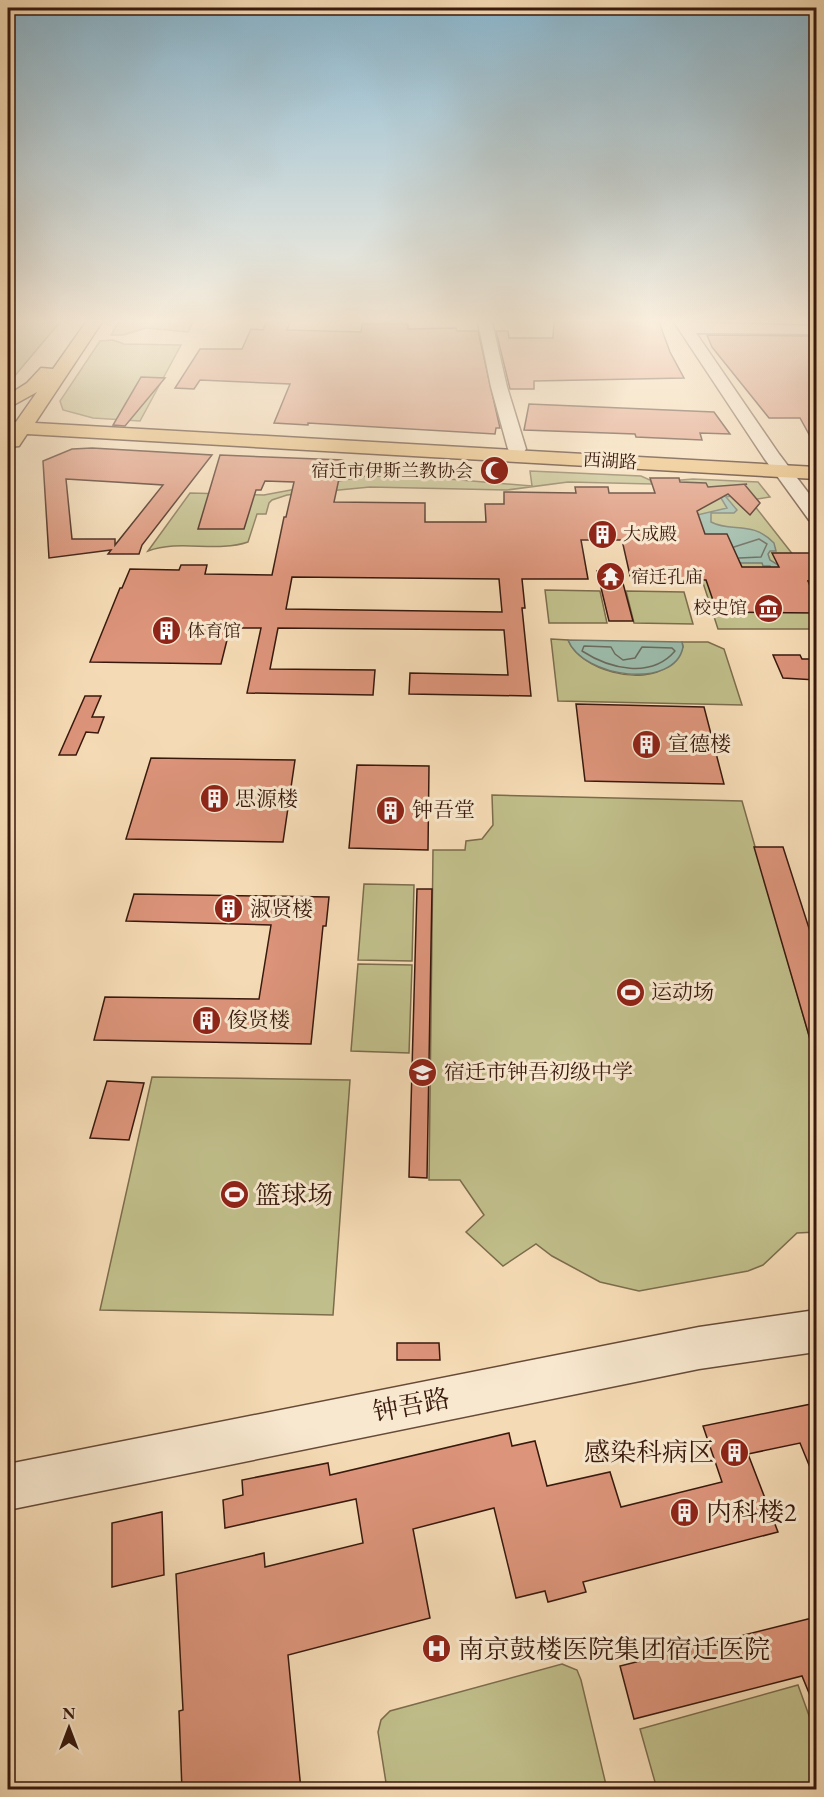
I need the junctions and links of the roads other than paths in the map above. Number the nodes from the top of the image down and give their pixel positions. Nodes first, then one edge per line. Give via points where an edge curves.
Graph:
1 (22, 406) edge
2 (26, 406) edge
3 (54, 406) edge
4 (504, 406) edge
5 (738, 406) edge
6 (13, 421) edge
7 (87, 429) junction
8 (517, 449) junction
9 (9, 456) edge
10 (816, 465) edge
11 (780, 467) junction
12 (816, 472) edge
13 (816, 516) edge
14 (816, 1331) edge
15 (8, 1487) edge

1 - 6 main road
2 - 6 main road
3 - 7 main road via 69,421
4 - 8 street
5 - 11 street
6 - 7 main road, 西湖路
6 - 9 main road
7 - 8 main road, 西湖路
7 - 9 main road via 43,440
7 - 11 main road, 西湖路
8 - 11 main road, 西湖路
10 - 11 main road, 西湖路
11 - 12 main road, 西湖路
11 - 13 street
14 - 15 street, 钟吾路 via 699,1348

